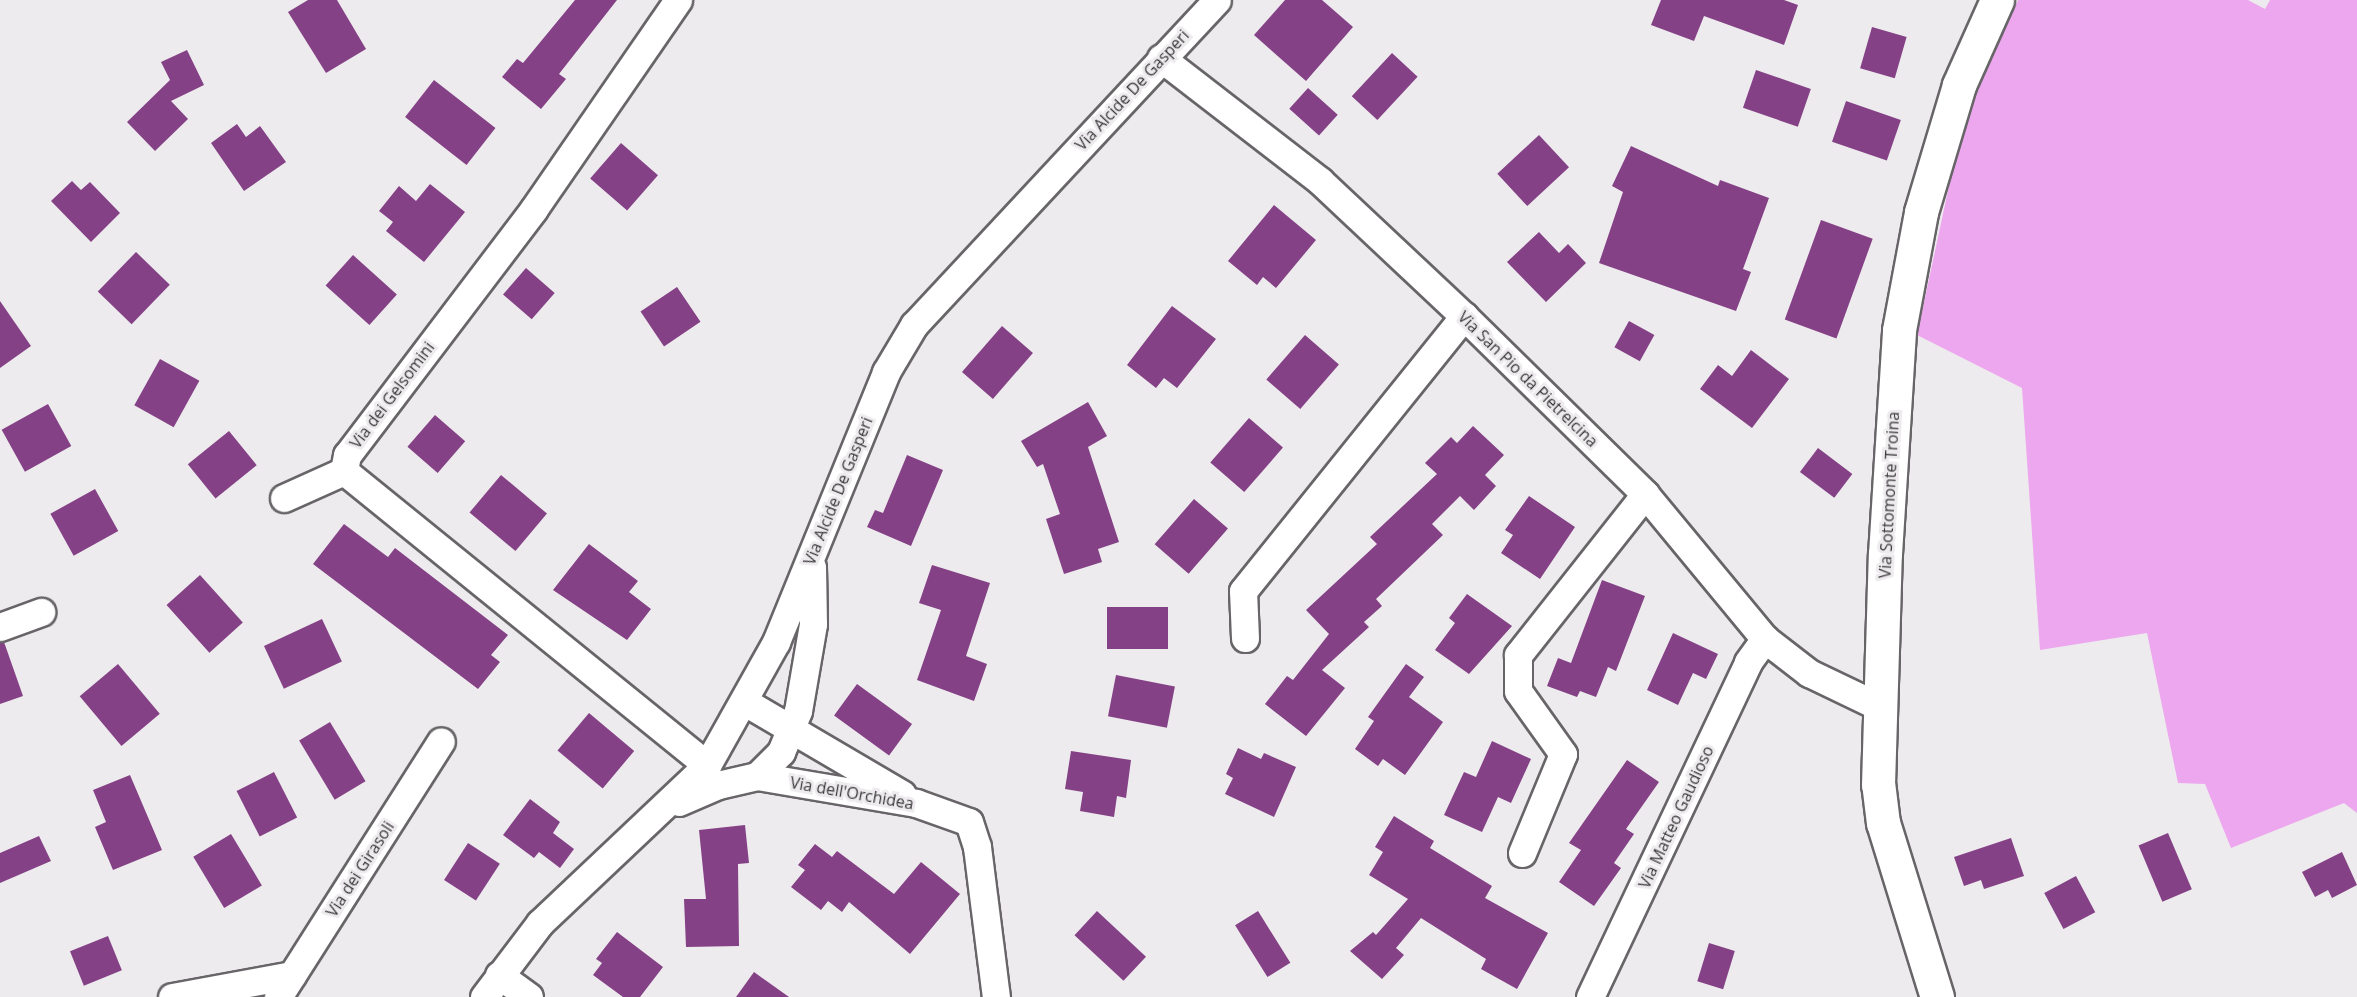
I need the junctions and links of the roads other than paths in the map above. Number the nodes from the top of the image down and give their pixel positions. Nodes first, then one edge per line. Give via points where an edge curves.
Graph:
1 (678, 0) edge
2 (1216, 0) edge
3 (1996, 0) edge
4 (1161, 58) junction
5 (1464, 316) junction
6 (344, 471) junction
7 (1645, 494) junction
8 (284, 498) dead end
9 (811, 555) junction
10 (41, 612) dead end
11 (0, 627) edge
12 (1245, 638) dead end
13 (1765, 639) junction
14 (745, 702) junction
15 (1880, 707) junction
16 (791, 729) junction
17 (441, 741) dead end
18 (707, 765) junction
19 (757, 776) junction
20 (916, 803) junction
21 (669, 806) junction
22 (1522, 853) dead end
23 (285, 986) edge
24 (492, 986) edge
25 (172, 997) edge
26 (529, 997) edge
27 (996, 997) edge
28 (1590, 997) edge
29 (1937, 997) edge

1 - 6 street, Via dei Gelsomini via 534,209 347,454
2 - 4 street, Via Alcide De Gasperi
3 - 15 street, Via Sottomonte Troina via 1959,85 1938,149 1899,330
4 - 5 street, Via San Pio da Pietrelcina via 1320,181
4 - 9 street, Via Alcide De Gasperi via 914,325 886,372
5 - 7 street, Via San Pio da Pietrelcina
5 - 12 street via 1242,591
6 - 8 street
6 - 18 street
7 - 13 street, Via San Pio da Pietrelcina
7 - 22 street via 1518,655 1518,691 1563,754
9 - 14 street, Via Alcide De Gasperi
9 - 16 street via 813,624
10 - 11 street
13 - 15 street, Via San Pio da Pietrelcina via 1809,673
13 - 28 street, Via Matteo Gaudioso via 1748,662
14 - 16 street
14 - 18 street, Via Alcide De Gasperi
15 - 29 street, Via Sottomonte Troina via 1883,823
16 - 19 street via 781,752
16 - 20 street
17 - 23 street, Via dei Girasoli
18 - 21 street, Via Alcide De Gasperi
19 - 20 street, Via dell'Orchidea
19 - 21 street, Via dell'Orchidea via 718,785
20 - 27 street, Via dell'Orchidea via 969,822 977,847
21 - 24 street, Via Alcide De Gasperi via 592,869 540,923
23 - 25 street
24 - 26 street

